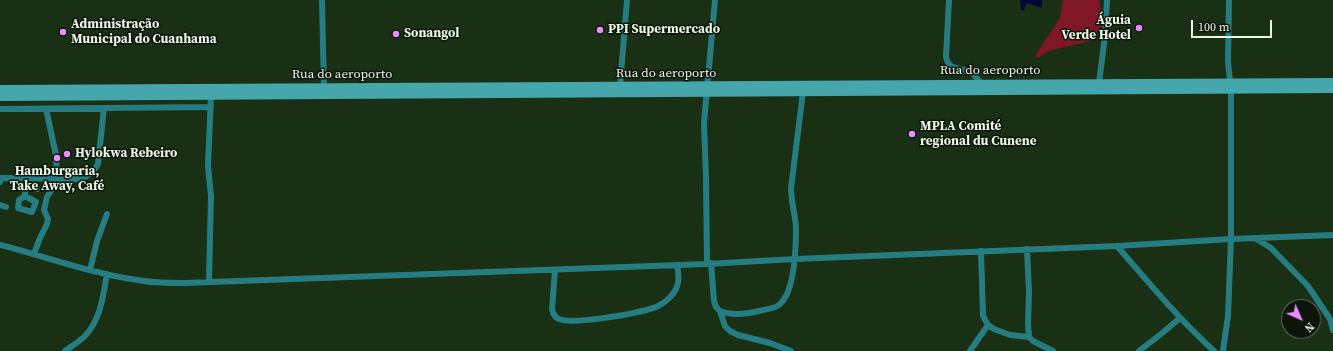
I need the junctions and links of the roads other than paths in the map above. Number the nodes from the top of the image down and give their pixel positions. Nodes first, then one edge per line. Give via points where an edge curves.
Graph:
1 (322, 0) edge
2 (627, 0) edge
3 (715, 0) edge
4 (949, 0) edge
5 (1107, 0) edge
6 (1229, 0) edge
7 (1333, 82) edge
8 (1099, 83) junction
9 (620, 86) junction
10 (1230, 86) junction
11 (981, 87) junction
12 (0, 89) edge
13 (708, 89) junction
14 (1333, 89) edge
15 (324, 91) junction
16 (803, 92) junction
17 (211, 95) junction
18 (0, 96) edge
19 (211, 107) junction
20 (104, 108) junction
21 (0, 109) edge
22 (46, 109) junction
23 (57, 180) junction
24 (0, 182) edge
25 (37, 189) dead end
26 (25, 196) junction
27 (34, 208) junction
28 (47, 214) junction
29 (107, 214) dead end
30 (1333, 235) edge
31 (1255, 238) junction
32 (1231, 239) junction
33 (0, 245) edge
34 (1117, 246) junction
35 (1027, 249) junction
36 (981, 251) junction
37 (34, 254) junction
38 (795, 259) junction
39 (709, 264) junction
40 (677, 265) junction
41 (90, 270) junction
42 (554, 270) junction
43 (107, 274) junction
44 (209, 281) junction
45 (720, 312) junction
46 (1180, 318) junction
47 (1332, 321) edge
48 (988, 325) junction
49 (1333, 330) edge
50 (1029, 337) junction
51 (65, 351) edge
52 (791, 351) edge
53 (970, 351) edge
54 (1053, 351) edge
55 (1139, 351) edge
56 (1214, 351) edge
57 (1223, 351) edge

1 - 15 street
2 - 9 street
3 - 13 street
4 - 11 street via 946,62 954,68 971,73
5 - 8 street
6 - 10 street
7 - 10 main road, Rua do aeroporto
8 - 10 main road, Rua do aeroporto
8 - 11 main road, Rua do aeroporto
9 - 13 main road, Rua do aeroporto
9 - 15 main road, Rua do aeroporto
10 - 11 main road, Rua do aeroporto
10 - 14 main road, Rua do aeroporto
10 - 32 street
11 - 13 main road, Rua do aeroporto
11 - 16 main road, Rua do aeroporto
12 - 15 main road, Rua do aeroporto
13 - 15 main road, Rua do aeroporto
13 - 16 main road, Rua do aeroporto
13 - 39 street via 704,131
15 - 17 main road, Rua do aeroporto
16 - 38 street via 791,188 796,227
17 - 18 main road, Rua do aeroporto
17 - 19 street
19 - 20 street
19 - 44 street via 208,166 211,196
20 - 22 street
20 - 23 street via 98,164 94,171 81,179
21 - 22 street
22 - 23 street via 56,160
23 - 24 street via 1,178
23 - 28 street via 47,197 44,210
25 - 26 street via 25,185
26 - 27 street via 36,202
26 - 27 street via 19,200 18,208 32,212
27 - 28 street
28 - 37 street via 47,224
29 - 41 street
30 - 31 street
31 - 32 street
31 - 47 street via 1271,248 1308,286
32 - 34 street
32 - 57 street via 1228,316
33 - 37 street
34 - 35 street
34 - 46 street
35 - 36 street
35 - 50 street
36 - 38 street
36 - 48 street via 982,316
37 - 41 street
38 - 39 street
38 - 45 street via 790,284 780,304 750,313
39 - 40 street
39 - 45 street via 714,301
40 - 42 street
40 - 42 street via 678,286 659,306 639,313 589,320 563,320 554,314
41 - 43 street
42 - 44 street
43 - 44 street via 145,282
43 - 51 street via 98,316 93,326
45 - 52 street via 724,326 730,332
46 - 55 street
46 - 56 street
47 - 49 street
48 - 50 street via 1010,335
48 - 53 street
50 - 54 street

